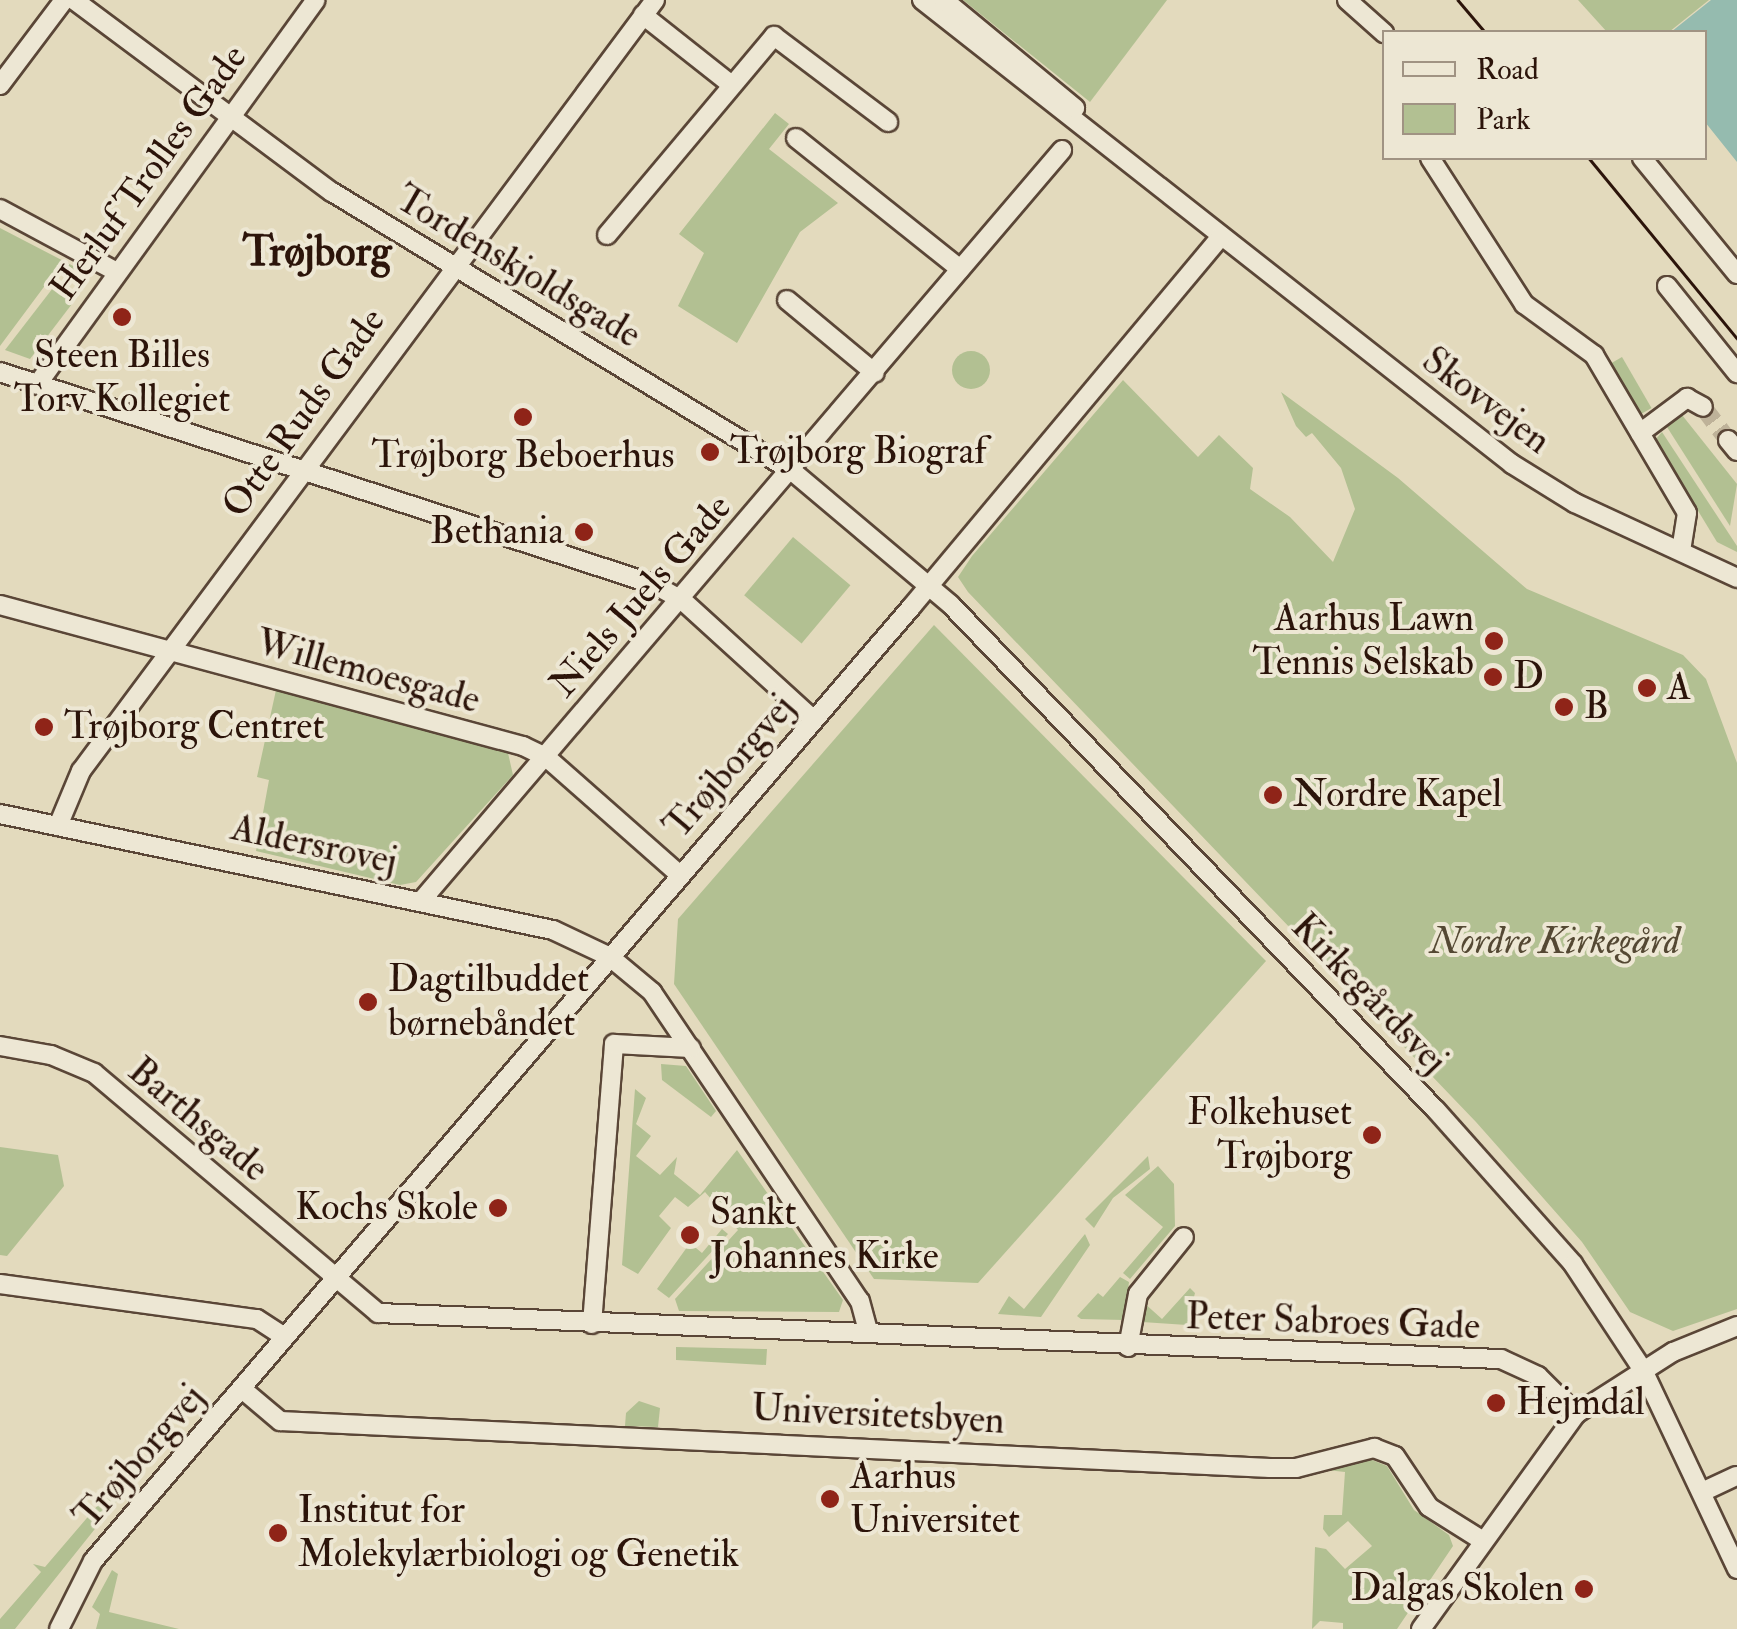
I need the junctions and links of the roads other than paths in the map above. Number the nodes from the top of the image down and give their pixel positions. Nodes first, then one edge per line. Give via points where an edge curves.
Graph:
1 (64, 0) edge
2 (74, 0) edge
3 (316, 0) edge
4 (922, 0) edge
5 (944, 0) edge
6 (1347, 0) edge
7 (649, 8) edge
8 (1382, 31) edge
9 (730, 82) junction
10 (0, 84) edge
11 (230, 118) junction
12 (888, 122) dead end
13 (796, 138) dead end
14 (1062, 150) dead end
15 (1431, 160) edge
16 (1644, 160) edge
17 (0, 209) edge
18 (607, 235) dead end
19 (1222, 236) junction
20 (453, 266) junction
21 (960, 269) junction
22 (117, 272) junction
23 (1737, 274) edge
24 (1667, 286) dead end
25 (787, 300) dead end
26 (0, 372) edge
27 (875, 373) junction
28 (1737, 373) edge
29 (37, 385) junction
30 (1695, 402) dead end
31 (1646, 428) junction
32 (303, 470) junction
33 (792, 471) junction
34 (1682, 551) junction
35 (1737, 578) edge
36 (930, 585) junction
37 (682, 600) junction
38 (0, 606) edge
39 (170, 650) junction
40 (814, 719) junction
41 (546, 757) junction
42 (0, 814) edge
43 (58, 826) junction
44 (680, 875) junction
45 (422, 900) junction
46 (610, 957) junction
47 (0, 1046) edge
48 (691, 1048) junction
49 (1184, 1237) dead end
50 (335, 1279) junction
51 (0, 1284) edge
52 (592, 1324) junction
53 (1737, 1326) edge
54 (868, 1331) junction
55 (285, 1337) junction
56 (1128, 1347) junction
57 (1642, 1370) junction
58 (242, 1389) junction
59 (1576, 1414) junction
60 (1737, 1476) edge
61 (1702, 1492) junction
62 (1480, 1539) junction
63 (1737, 1568) edge
64 (59, 1629) edge
65 (1421, 1629) edge

1 - 10 street
2 - 11 street, Tordenskjoldsgade
3 - 11 street, Herluf Trolles Gade
4 - 19 street
5 - 19 street via 1206,213
6 - 8 street
7 - 9 street
7 - 20 street, Otte Ruds Gade
9 - 12 street via 760,45 780,37
9 - 18 street
11 - 20 street, Tordenskjoldsgade via 332,192
11 - 22 street, Herluf Trolles Gade
13 - 21 street
14 - 21 street, Niels Juels Gade
15 - 31 street via 1524,304 1594,355
16 - 23 street
17 - 22 street
19 - 34 street, Skovvejen via 1512,464 1576,503
19 - 36 street, Trøjborgvej
20 - 32 street, Otte Ruds Gade
20 - 33 street, Tordenskjoldsgade
21 - 27 street, Niels Juels Gade
22 - 29 street, Herluf Trolles Gade
24 - 28 street
25 - 27 street
26 - 29 street
27 - 33 street, Niels Juels Gade
29 - 32 street
30 - 31 street
31 - 34 street via 1687,513
32 - 37 street via 653,584
32 - 39 street, Otte Ruds Gade
33 - 36 street, Tordenskjoldsgade
33 - 37 street, Niels Juels Gade
34 - 35 street, Skovvejen
36 - 40 street, Trøjborgvej
36 - 57 street, Kirkegårdsvej via 1436,1110 1573,1264
37 - 40 street
37 - 41 street, Niels Juels Gade
38 - 39 street, Willemoesgade
39 - 41 street, Willemoesgade
39 - 43 street, Otte Ruds Gade via 81,771
40 - 44 street, Trøjborgvej
41 - 44 street, Willemoesgade
41 - 45 street, Niels Juels Gade
42 - 43 street, Aldersrovej
43 - 45 street, Aldersrovej
44 - 46 street, Trøjborgvej
45 - 46 street, Aldersrovej via 552,930
46 - 48 street, Aldersrovej via 652,992
46 - 50 street, Trøjborgvej
47 - 50 street, Barthsgade via 52,1056 94,1074
48 - 52 street via 614,1044
48 - 54 street, Aldersrovej via 860,1301
49 - 56 street, Peter Sabroes Gade via 1138,1294
50 - 52 street, Peter Sabroes Gade via 378,1314
50 - 55 street, Trøjborgvej
51 - 55 street via 257,1319
52 - 54 street, Peter Sabroes Gade
53 - 57 street
54 - 56 street, Peter Sabroes Gade
55 - 58 street, Trøjborgvej
56 - 59 street, Peter Sabroes Gade via 1274,1346 1501,1359 1538,1376
57 - 59 street
57 - 61 street, Kirkegårdsvej
58 - 62 street, Universitetsbyen via 280,1420 336,1424 1270,1468 1374,1448 1395,1456 1428,1507
58 - 64 street, Trøjborgvej via 93,1561
59 - 62 street
60 - 61 street
61 - 63 street, Kirkegårdsvej
62 - 65 street

